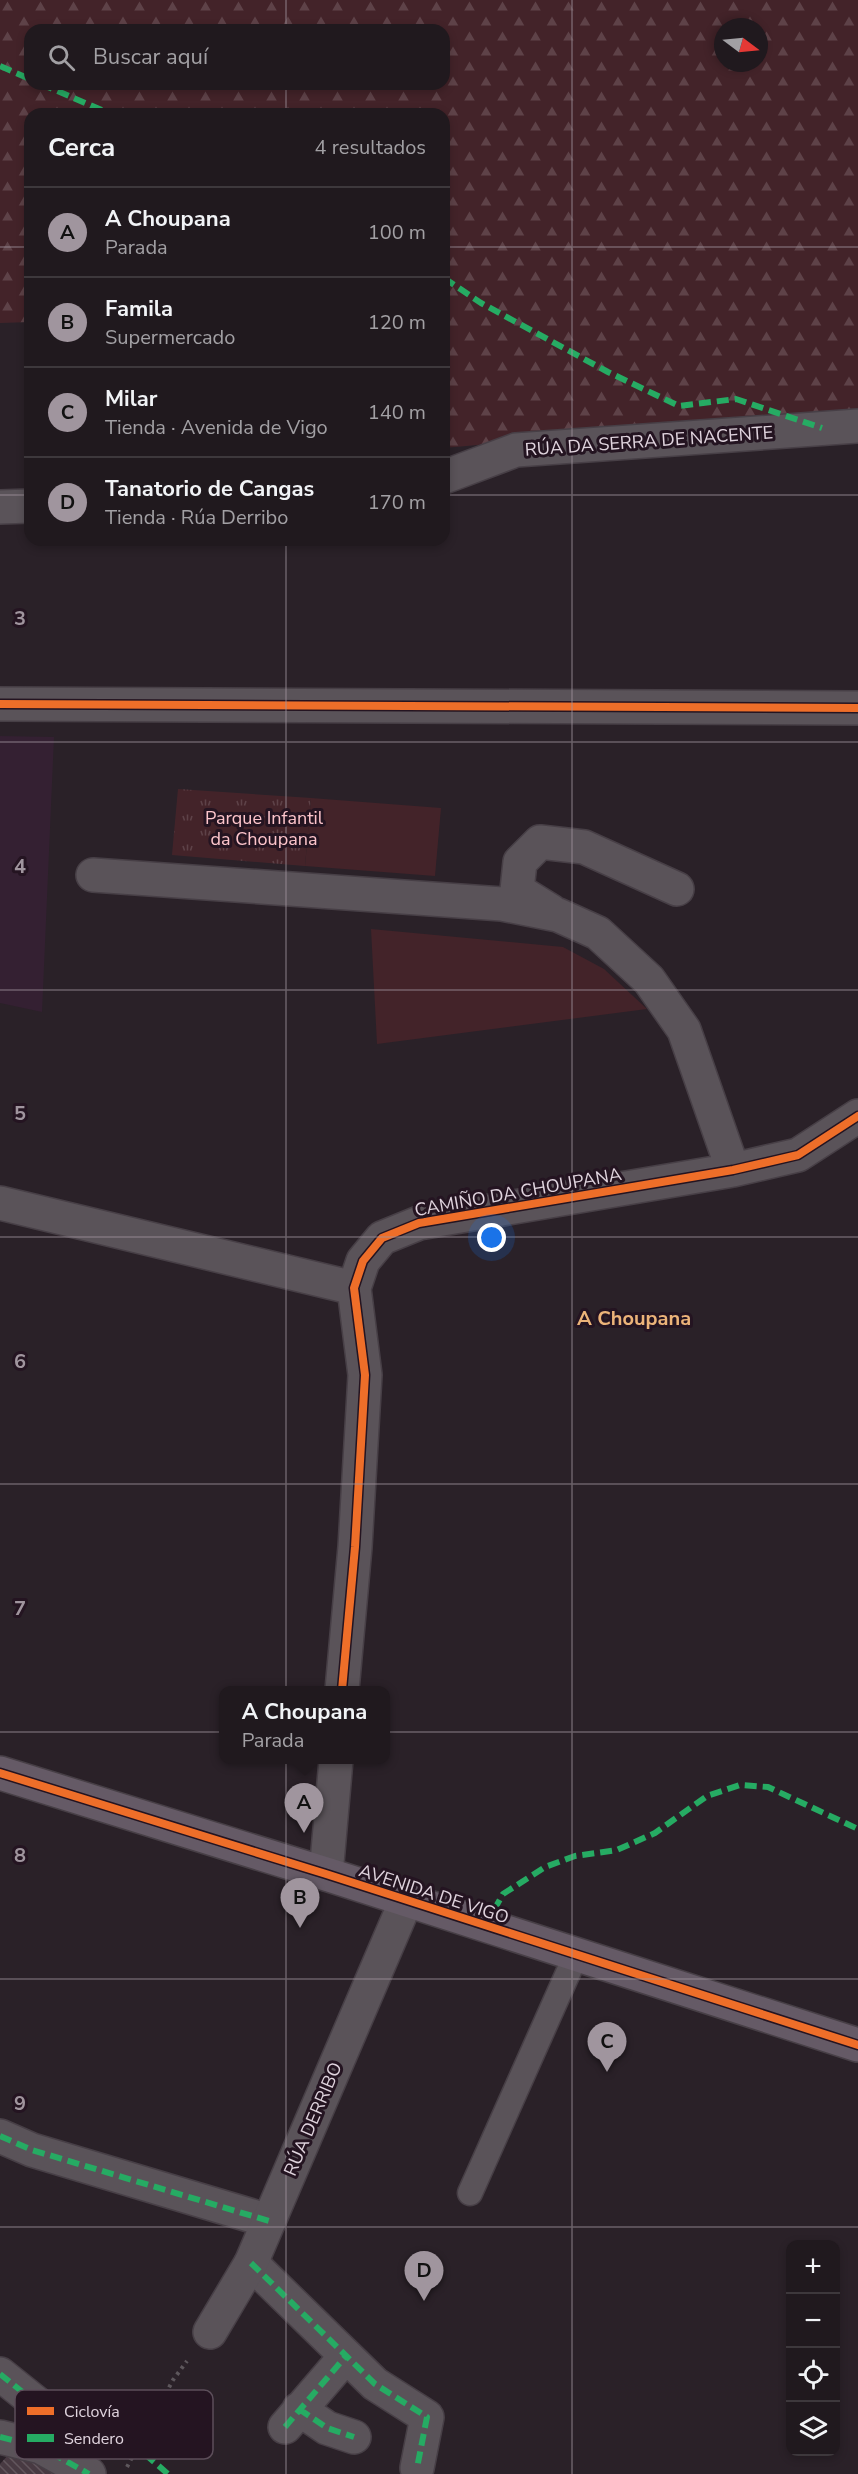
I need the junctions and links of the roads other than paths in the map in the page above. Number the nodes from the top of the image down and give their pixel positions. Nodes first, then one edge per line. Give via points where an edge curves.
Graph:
1 (858, 426) edge
2 (450, 475) edge
3 (24, 506) edge
4 (0, 507) edge
5 (0, 704) edge
6 (858, 708) edge
7 (93, 876) dead end
8 (677, 890) dead end
9 (558, 915) junction
10 (858, 1116) edge
11 (733, 1170) junction
12 (0, 1203) edge
13 (354, 1288) junction
14 (342, 1686) edge
15 (336, 1764) edge
16 (0, 1773) edge
17 (327, 1874) junction
18 (406, 1901) junction
19 (576, 1955) junction
20 (858, 2045) edge
21 (0, 2136) edge
22 (470, 2193) dead end
23 (269, 2221) junction
24 (251, 2263) junction
25 (210, 2332) road end
26 (346, 2356) junction
27 (0, 2374) edge
28 (20, 2390) edge
29 (354, 2437) dead end
30 (63, 2459) edge
31 (417, 2468) dead end
32 (90, 2474) edge

1 - 2 street, RÚA DA SERRA DE NACENTE via 516,450
3 - 4 street
5 - 6 street
7 - 9 street via 502,904
8 - 9 street via 584,847 540,842 520,862 518,890
9 - 11 street via 598,933 649,980 684,1030
10 - 11 street, CAMIÑO DA CHOUPANA via 798,1155
11 - 13 street, CAMIÑO DA CHOUPANA via 419,1223 382,1238 363,1261
12 - 13 street
13 - 14 street, CAMIÑO DA CHOUPANA via 365,1375
15 - 17 street
16 - 17 main road, AVENIDA DE VIGO
17 - 18 main road, AVENIDA DE VIGO
18 - 19 main road, AVENIDA DE VIGO
18 - 23 street, RÚA DERRIBO
19 - 20 main road, AVENIDA DE VIGO
19 - 22 lane
21 - 23 street via 32,2150
23 - 24 street, RÚA DERRIBO
24 - 25 street, RÚA DERRIBO
24 - 26 street
26 - 29 street via 292,2418
26 - 31 street via 375,2384 427,2417
27 - 28 street
30 - 32 street

